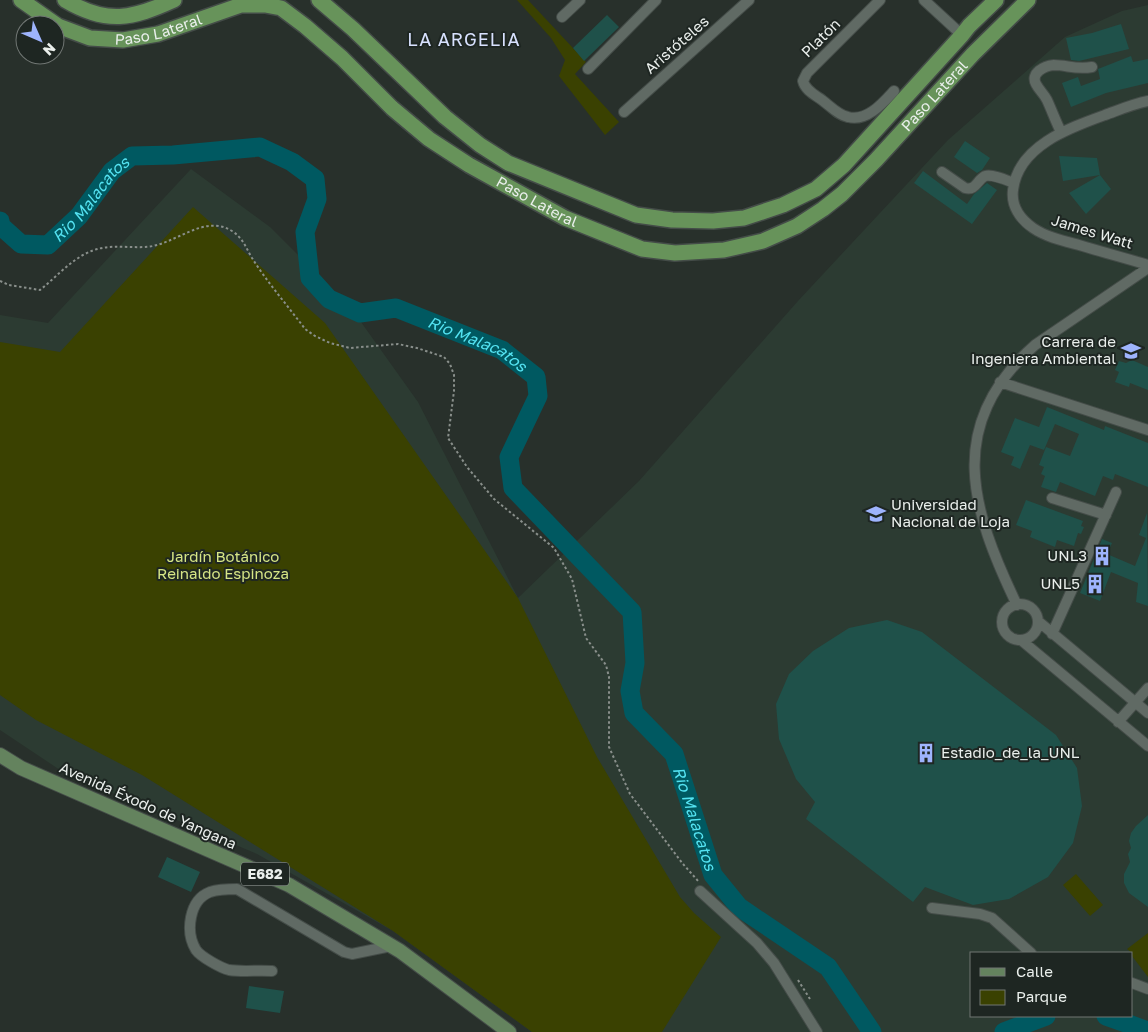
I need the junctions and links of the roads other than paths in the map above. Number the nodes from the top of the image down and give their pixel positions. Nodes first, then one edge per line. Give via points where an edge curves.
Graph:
1 (21, 0) edge
2 (65, 0) edge
3 (174, 0) edge
4 (319, 0) edge
5 (580, 0) edge
6 (656, 0) edge
7 (749, 0) edge
8 (880, 0) edge
9 (924, 0) edge
10 (996, 0) edge
11 (1028, 0) edge
12 (562, 17) dead end
13 (962, 35) junction
14 (1092, 67) dead end
15 (588, 69) dead end
16 (894, 92) dead end
17 (1148, 101) edge
18 (624, 112) dead end
19 (1061, 132) junction
20 (942, 172) dead end
21 (1014, 182) junction
22 (1148, 266) edge
23 (1000, 382) junction
24 (1148, 430) edge
25 (1116, 492) dead end
26 (1052, 498) dead end
27 (1106, 515) junction
28 (1018, 605) junction
29 (1038, 621) junction
30 (1052, 634) junction
31 (1021, 640) junction
32 (1148, 688) edge
33 (1135, 703) junction
34 (1148, 713) edge
35 (1118, 722) junction
36 (1148, 746) edge
37 (0, 755) edge
38 (701, 888) road end
39 (932, 908) dead end
40 (391, 946) junction
41 (1030, 952) edge
42 (272, 971) dead end
43 (1133, 983) edge
44 (1148, 989) edge
45 (509, 1032) edge
46 (817, 1032) edge

1 - 11 highway, Paso Lateral via 58,26 90,38 124,40 158,34 241,5 281,8 335,52 430,140 469,165 565,218 642,249 675,253 724,250 763,241 797,226 822,210 876,160 973,54
2 - 3 highway, Paso Lateral via 85,12 110,18 150,11
4 - 13 highway, Paso Lateral via 445,117 480,145 508,162 636,215 672,220 744,218 783,205 816,189 844,165
5 - 12 street
6 - 15 street
7 - 18 street, Aristóteles
8 - 16 street, Platón via 807,73 803,81 813,94 847,117 856,118 873,112
9 - 13 street
10 - 13 highway, Paso Lateral
14 - 19 street via 1048,66 1037,72 1034,78
17 - 19 street
19 - 21 street via 1038,147
20 - 21 street via 970,189 990,176
21 - 22 street, James Watt via 1014,205 1019,216 1034,229
22 - 23 street via 1035,345
23 - 24 street
23 - 28 street via 990,400 974,454 976,492 982,519
25 - 27 street
26 - 27 street
27 - 30 street
28 - 29 street via 1029,607
28 - 31 street via 1004,615 1003,627 1010,636
29 - 30 street
29 - 31 street via 1034,634
30 - 33 street
31 - 35 street
32 - 33 street
33 - 34 street
33 - 35 street
35 - 36 street
37 - 40 main road, Avenida Éxodo de Yangana / E682 via 30,772 289,885
38 - 46 street via 774,963
39 - 41 street via 992,918
40 - 42 street via 352,954 344,952 237,889 209,893 196,903 190,932 196,950 229,970
40 - 45 main road, Avenida Éxodo de Yangana / E682
43 - 44 street

